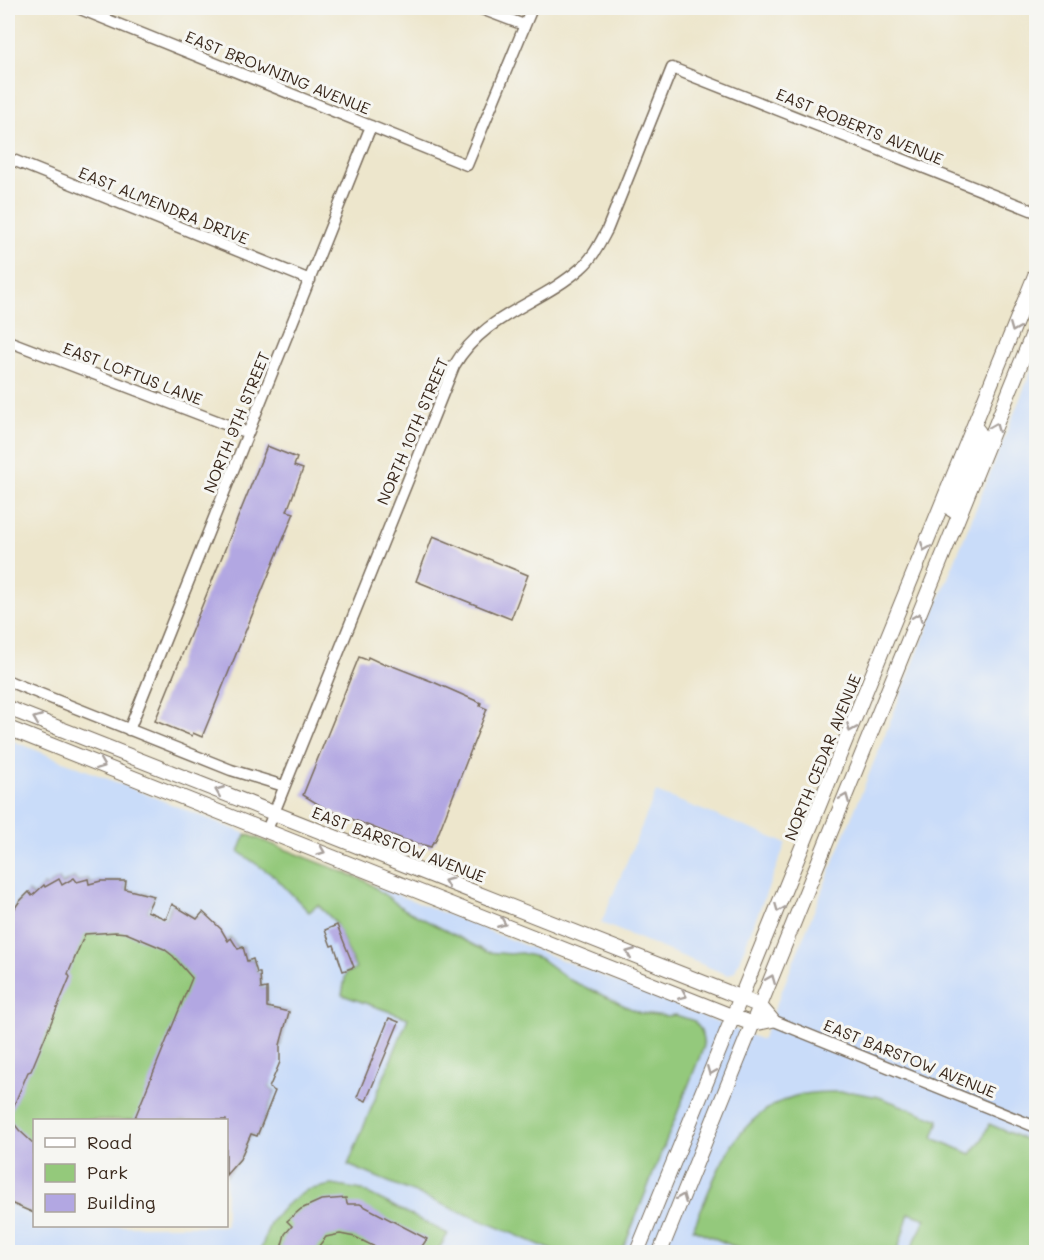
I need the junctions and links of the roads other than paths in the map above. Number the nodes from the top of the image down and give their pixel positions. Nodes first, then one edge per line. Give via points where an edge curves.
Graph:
1 (78, 8) edge
2 (479, 8) edge
3 (532, 8) edge
4 (524, 25) junction
5 (672, 68) joint
6 (371, 126) junction
7 (8, 158) edge
8 (1036, 212) edge
9 (1036, 273) edge
10 (309, 280) junction
11 (1036, 326) edge
12 (8, 341) edge
13 (974, 426) junction
14 (248, 433) junction
15 (934, 579) junction
16 (8, 681) edge
17 (8, 708) edge
18 (8, 728) edge
19 (129, 730) junction
20 (284, 786) junction
21 (273, 813) junction
22 (267, 830) junction
23 (743, 998) junction
24 (760, 1006) junction
25 (734, 1017) junction
26 (772, 1020) junction
27 (753, 1024) junction
28 (1036, 1127) edge
29 (638, 1252) edge
30 (660, 1252) edge

1 - 6 street, EAST BROWNING AVENUE
2 - 4 street
3 - 4 street
4 - 6 street, EAST BROWNING AVENUE via 467,165
5 - 8 street, EAST ROBERTS AVENUE
5 - 20 street, NORTH 10TH STREET via 607,230 594,253 582,268 489,325 454,366
6 - 10 street, NORTH 9TH STREET
7 - 10 street, EAST ALMENDRA DRIVE
9 -> 13 main road, NORTH CEDAR AVENUE
10 - 14 street, NORTH 9TH STREET
15 -> 11 main road
12 - 14 street, EAST LOFTUS LANE
13 - 15 main road via 979,441 945,526
13 -> 23 main road, NORTH CEDAR AVENUE
14 - 19 street, NORTH 9TH STREET
24 -> 15 main road
16 - 19 street
21 -> 17 main road, EAST BARSTOW AVENUE
18 -> 22 main road
19 - 20 street
20 - 21 street, NORTH 10TH STREET
21 - 22 street, NORTH 10TH STREET
23 -> 21 main road, EAST BARSTOW AVENUE
22 -> 25 main road
23 - 24 main road, EAST BARSTOW AVENUE
23 - 25 main road, NORTH CEDAR AVENUE
24 - 26 main road, EAST BARSTOW AVENUE
24 - 27 main road
25 - 27 main road
25 -> 29 main road, NORTH CEDAR AVENUE
26 - 27 main road
26 - 28 street, EAST BARSTOW AVENUE
30 -> 27 main road

